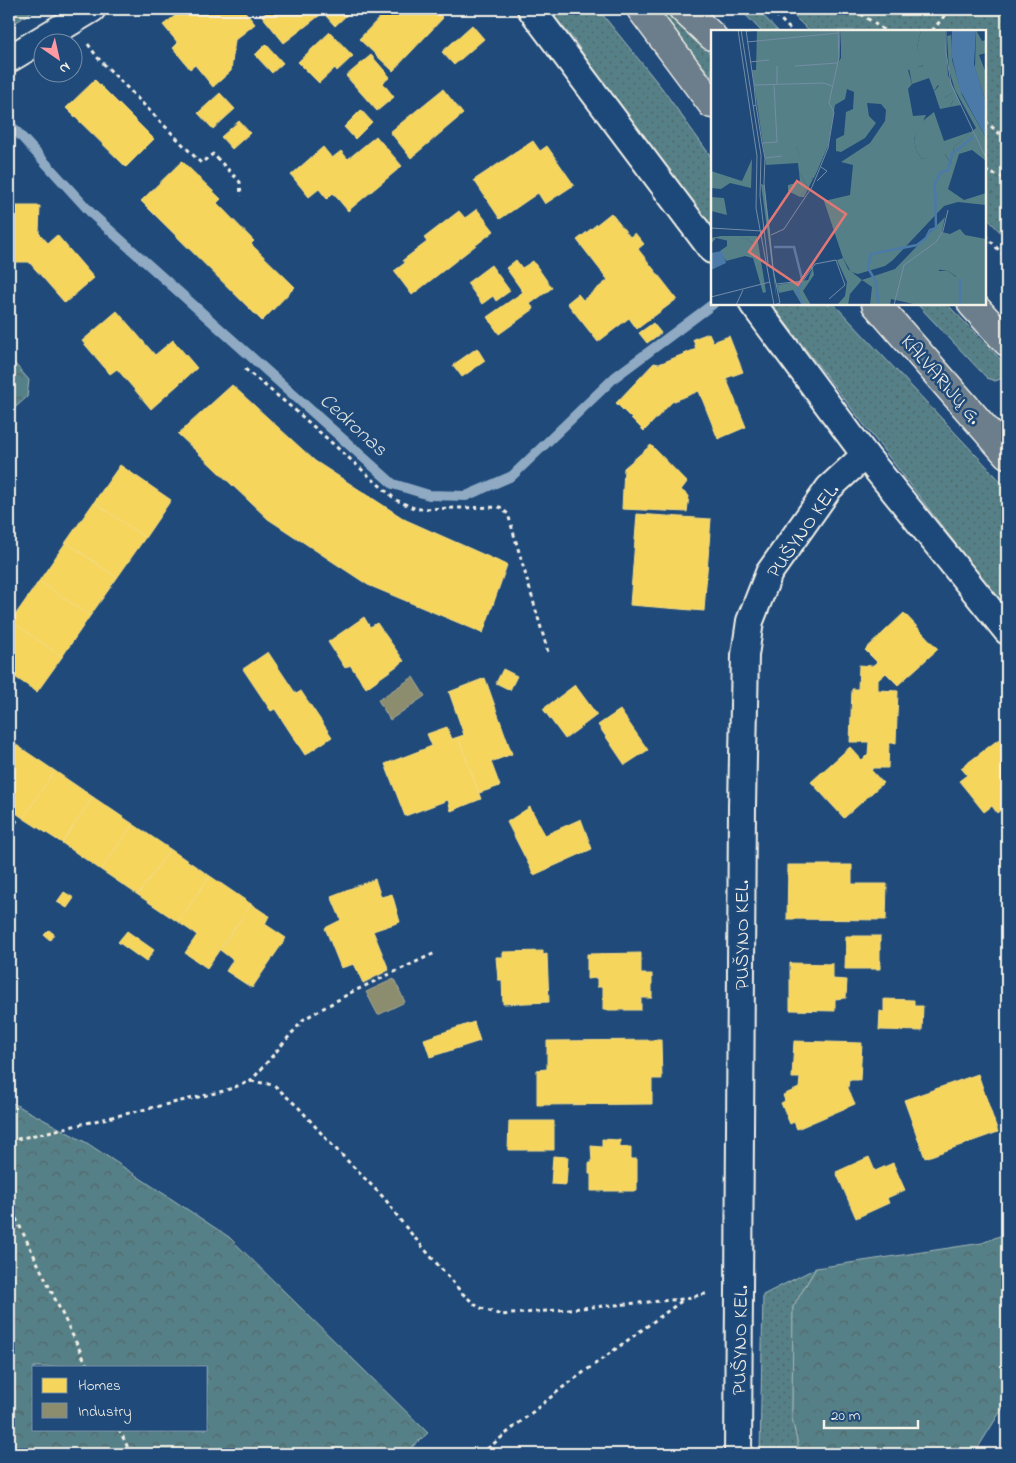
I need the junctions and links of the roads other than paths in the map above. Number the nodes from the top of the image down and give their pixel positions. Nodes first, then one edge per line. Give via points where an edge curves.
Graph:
1 (531, 9) edge
2 (641, 9) edge
3 (683, 9) edge
4 (81, 15) edge
5 (711, 35) edge
6 (9, 59) edge
7 (711, 103) edge
8 (711, 249) edge
9 (754, 305) edge
10 (877, 305) edge
11 (973, 305) edge
12 (1007, 342) edge
13 (865, 454) junction
14 (1007, 454) edge
15 (1007, 631) edge
16 (738, 1454) edge

1 - 8 street
2 - 7 main road
3 - 5 main road
4 - 6 street
9 - 13 street
10 - 14 main road, KALVARIJŲ G.
11 - 12 main road
13 - 15 street
13 - 16 street, PUŠYNO KEL. via 828,488 769,573 750,621 745,655

